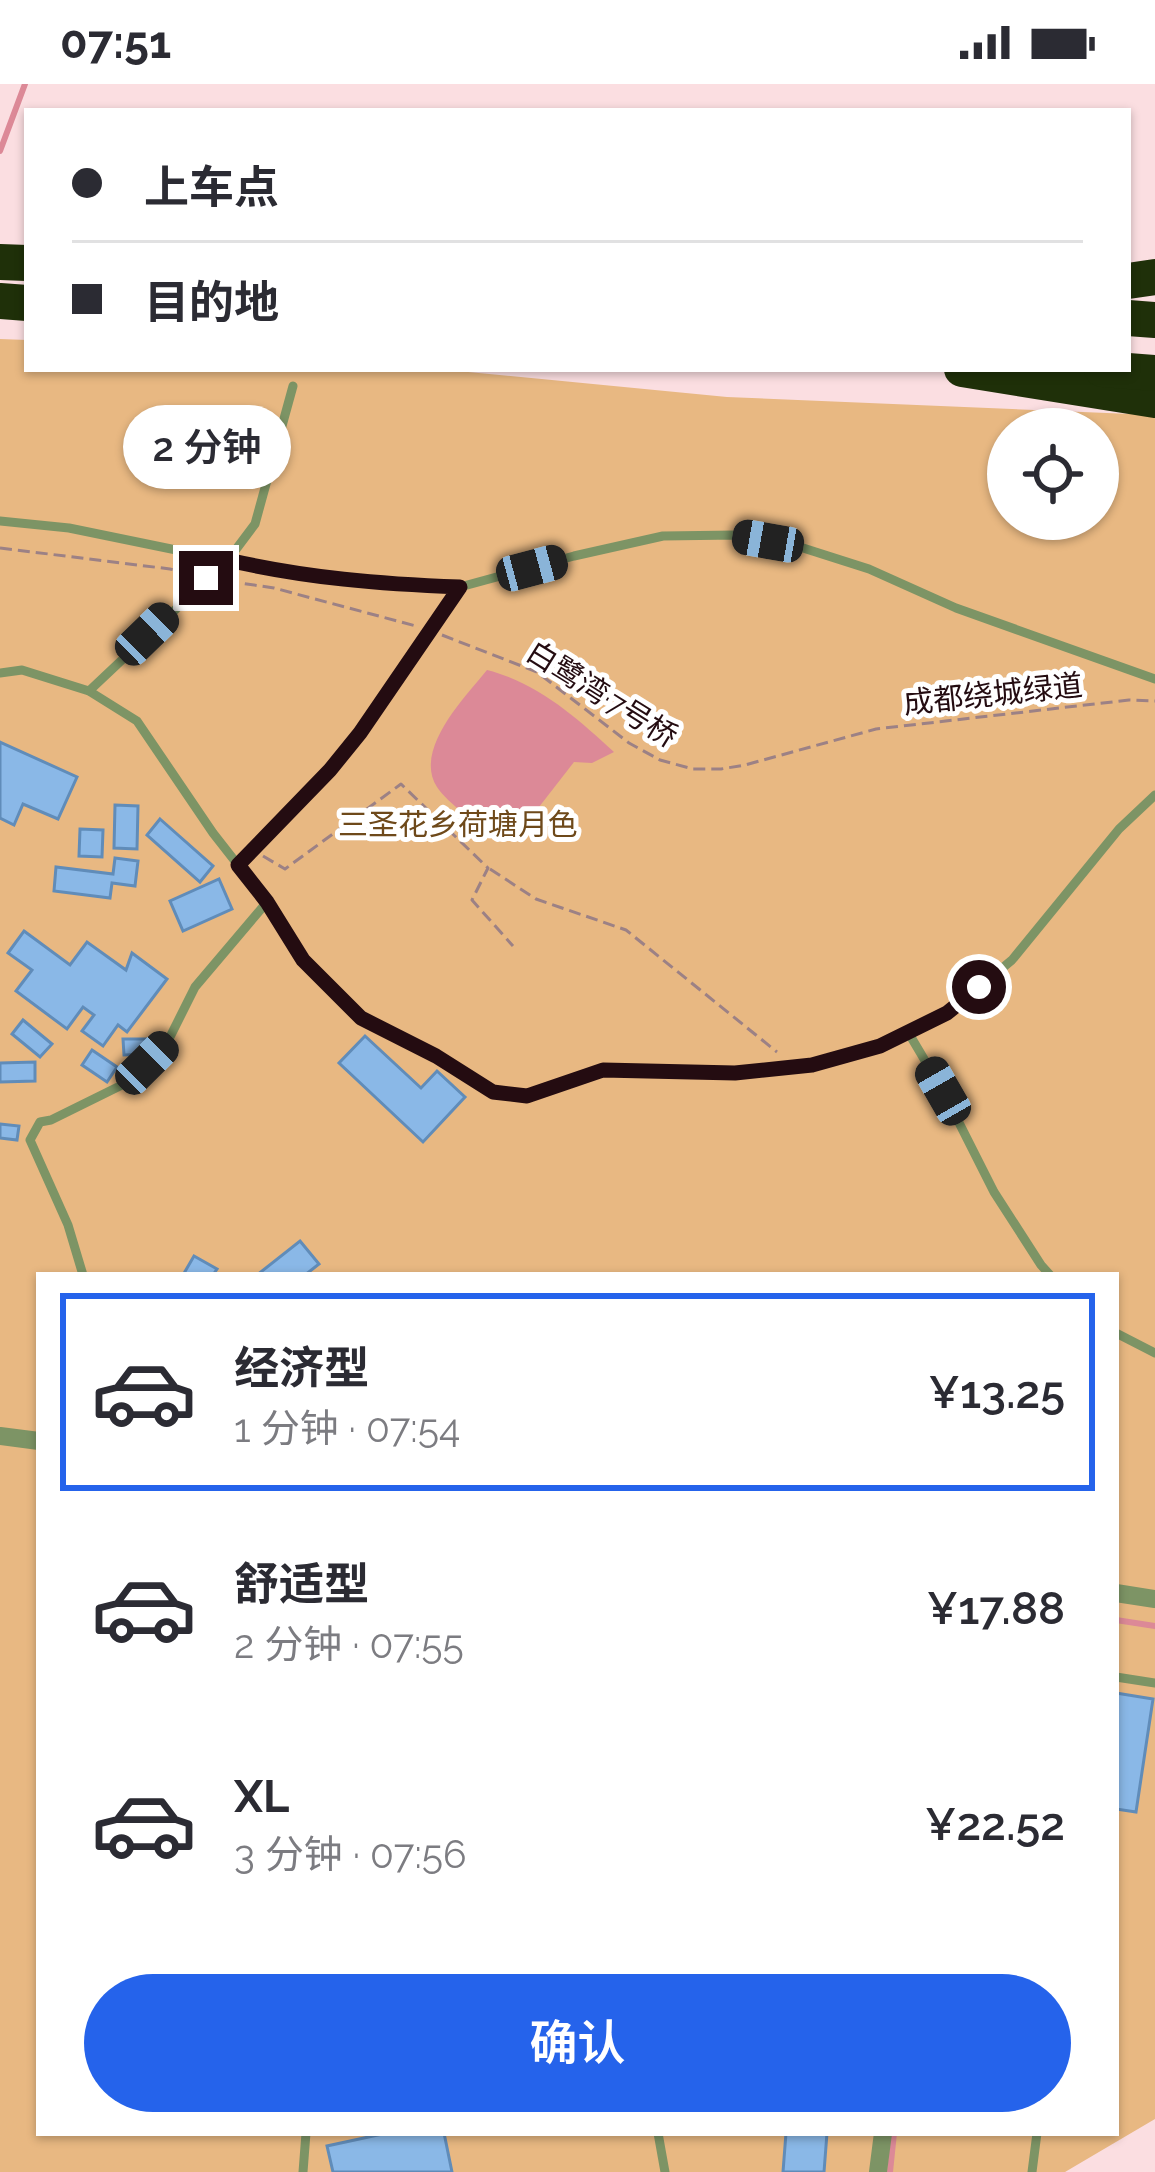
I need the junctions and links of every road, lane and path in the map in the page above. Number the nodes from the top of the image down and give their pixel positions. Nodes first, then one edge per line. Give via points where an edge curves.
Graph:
1 (981, 372) edge
2 (293, 386) dead end
3 (1155, 400) edge
4 (0, 520) edge
5 (0, 548) edge
6 (228, 560) junction
7 (206, 578) junction
8 (460, 587) junction
9 (432, 631) junction
10 (0, 673) edge
11 (1155, 680) edge
12 (88, 691) junction
13 (1155, 701) edge
14 (837, 739) joint
15 (1155, 795) edge
16 (252, 850) junction
17 (238, 865) junction
18 (488, 868) junction
19 (267, 902) junction
20 (513, 946) dead end
21 (908, 1032) junction
22 (795, 1066) junction
23 (82, 1272) edge
24 (1047, 1272) edge
25 (1119, 1335) edge
26 (1155, 1353) edge
27 (0, 1436) edge
28 (36, 1441) edge
29 (1119, 1593) edge
30 (1155, 1599) edge
31 (1119, 1677) edge
32 (1155, 1683) edge
33 (306, 2136) edge
34 (659, 2136) edge
35 (883, 2136) edge
36 (1036, 2136) edge
37 (303, 2172) edge
38 (665, 2172) edge
39 (878, 2172) edge
40 (1031, 2172) edge

1 - 3 highway
2 - 6 lane via 255,524
4 - 6 lane
5 - 7 path
6 - 7 lane
6 - 8 lane via 375,584
7 - 9 path
7 - 12 lane
8 - 9 lane
8 - 11 lane via 663,536 736,536 869,568
9 - 14 path, 白鹭湾·7号桥 via 537,672 629,743 693,769 722,770
9 - 16 lane via 330,770
10 - 12 lane via 22,670
12 - 17 lane via 137,721
13 - 14 path, 成都绕城绿道
15 - 21 lane via 1012,960 947,1013
16 - 17 lane
16 - 18 path via 285,869 401,784
17 - 19 lane
18 - 20 path via 472,900
18 - 22 path via 536,899 626,930
19 - 22 lane via 303,960 361,1018 493,1092 527,1096 603,1070
19 - 23 lane via 195,987 166,1045 128,1082 40,1121 30,1141
21 - 22 lane
21 - 24 lane
25 - 26 lane
27 - 28 street
29 - 30 street
31 - 32 lane
33 - 37 lane
34 - 38 lane
35 - 39 street
36 - 40 lane

